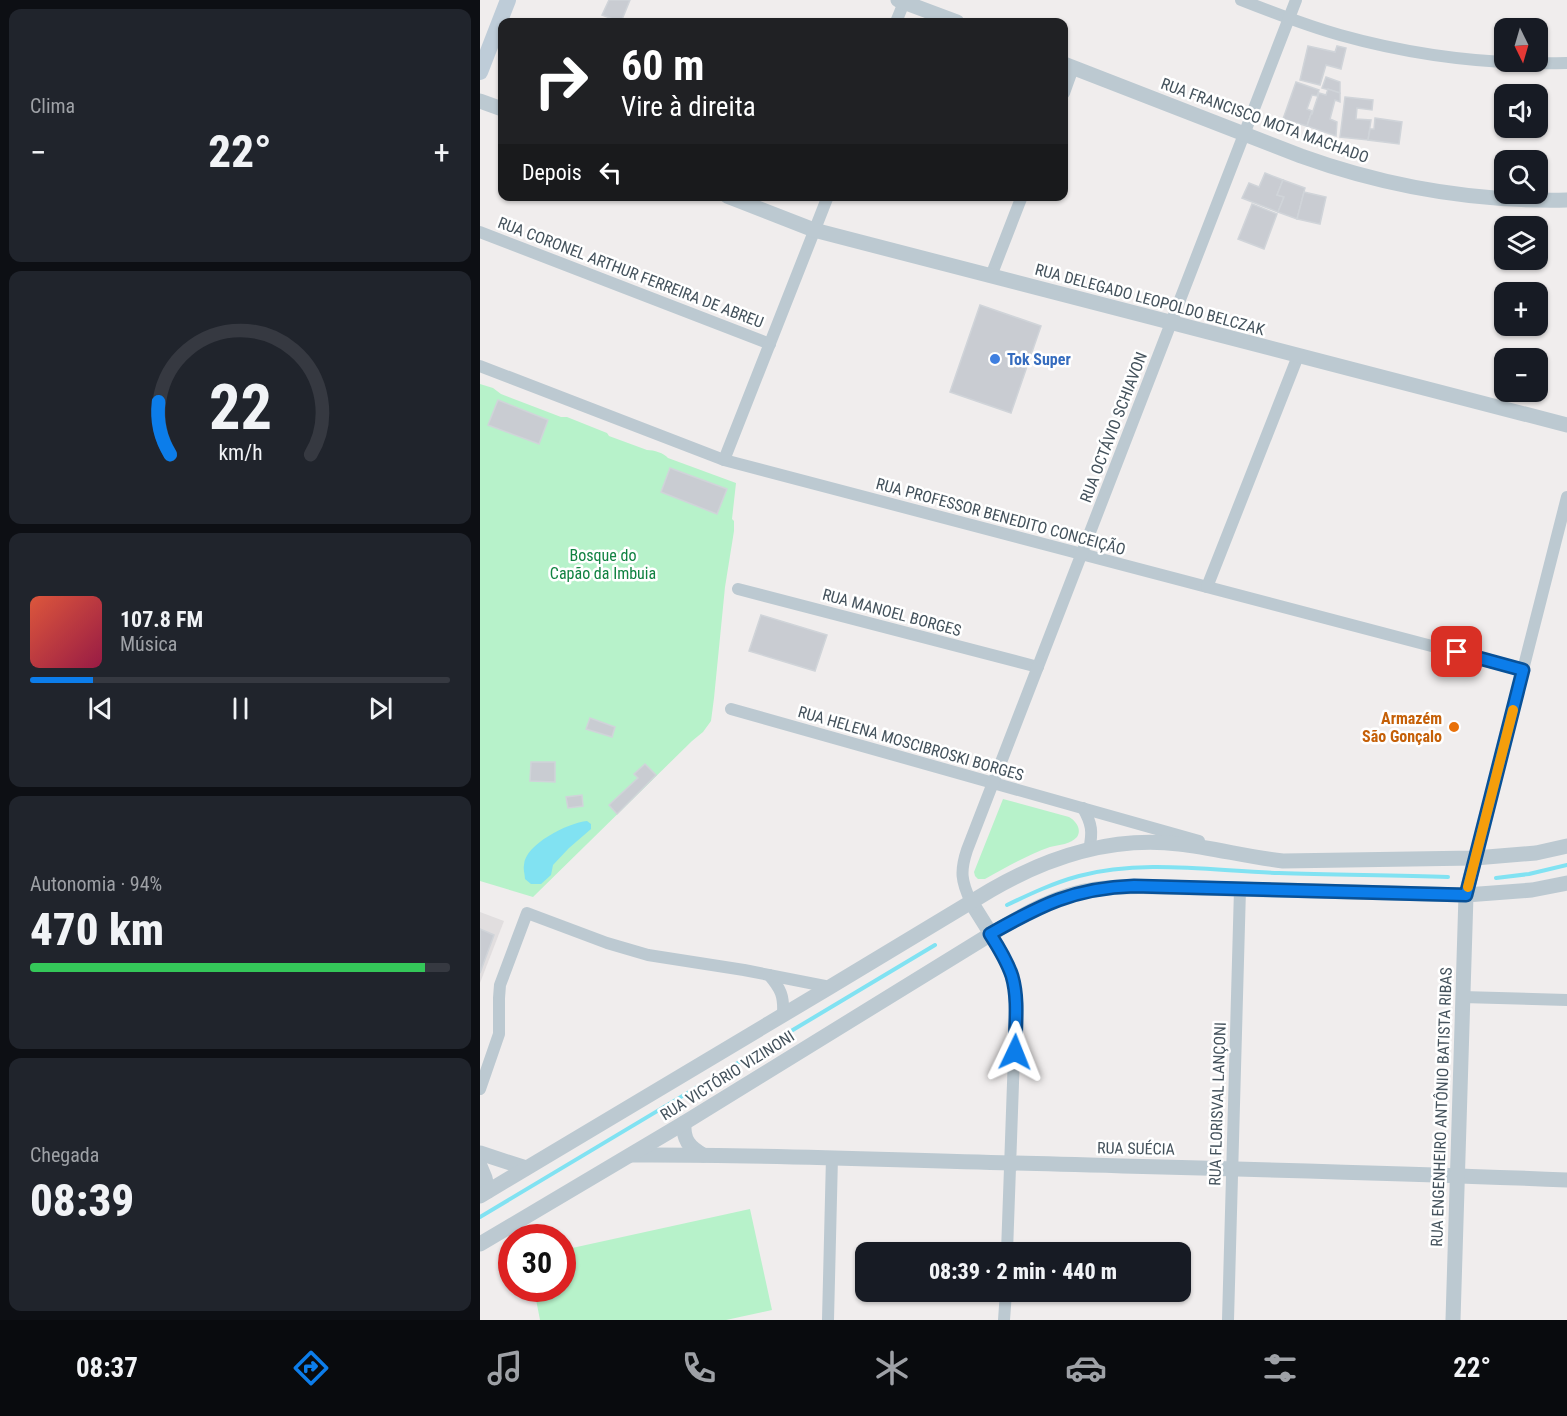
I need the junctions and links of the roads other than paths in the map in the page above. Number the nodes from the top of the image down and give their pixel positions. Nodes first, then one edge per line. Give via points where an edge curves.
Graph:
1 (508, 0) edge
2 (1241, 0) edge
3 (1296, 0) edge
4 (902, 1) edge
5 (501, 18) edge
6 (897, 18) edge
7 (947, 18) edge
8 (1288, 18) junction
9 (498, 26) edge
10 (1567, 63) edge
11 (1068, 66) edge
12 (480, 72) edge
13 (480, 101) edge
14 (498, 108) edge
15 (1244, 134) junction
16 (740, 201) edge
17 (826, 201) edge
18 (1020, 201) edge
19 (1567, 201) edge
20 (814, 230) junction
21 (480, 232) edge
22 (991, 276) junction
23 (1171, 323) junction
24 (770, 344) junction
25 (1298, 356) junction
26 (480, 366) edge
27 (1567, 425) edge
28 (724, 460) junction
29 (1567, 497) edge
30 (1082, 554) junction
31 (1207, 587) junction
32 (738, 589) dead end
33 (1038, 667) junction
34 (1523, 670) junction
35 (731, 709) dead end
36 (993, 783) junction
37 (1083, 808) junction
38 (1567, 846) edge
39 (1089, 850) junction
40 (1255, 857) junction
41 (1475, 858) junction
42 (1567, 883) edge
43 (1240, 889) junction
44 (1466, 895) junction
45 (970, 902) junction
46 (990, 934) junction
47 (769, 975) junction
48 (830, 987) junction
49 (1462, 998) junction
50 (1567, 1000) edge
51 (783, 1014) junction
52 (480, 1089) edge
53 (684, 1123) junction
54 (480, 1153) edge
55 (630, 1155) junction
56 (704, 1155) junction
57 (832, 1157) junction
58 (1011, 1163) junction
59 (480, 1166) edge
60 (526, 1168) junction
61 (1232, 1168) junction
62 (1457, 1175) junction
63 (1567, 1179) edge
64 (484, 1193) edge
65 (1007, 1242) edge
66 (480, 1244) edge
67 (1005, 1302) edge
68 (828, 1320) edge
69 (1004, 1320) edge
70 (1228, 1320) edge
71 (1453, 1320) edge

1 - 5 main road
2 - 8 street
3 - 8 street, RUA OCTÁVIO SCHIAVON
4 - 6 street
4 - 7 street
8 - 10 street via 1339,35 1423,54 1506,63
8 - 15 street, RUA OCTÁVIO SCHIAVON
9 - 12 main road
11 - 15 street, RUA FRANCISCO MOTA MACHADO
13 - 14 street
15 - 19 street, RUA FRANCISCO MOTA MACHADO via 1335,168 1406,187 1491,198
15 - 23 street, RUA OCTÁVIO SCHIAVON
16 - 20 street, RUA DELEGADO LEOPOLDO BELCZAK
17 - 20 street
18 - 22 street
20 - 22 street, RUA DELEGADO LEOPOLDO BELCZAK
20 - 24 street
21 - 24 street, RUA CORONEL ARTHUR FERREIRA DE ABREU
22 - 23 street, RUA DELEGADO LEOPOLDO BELCZAK
23 - 25 street, RUA DELEGADO LEOPOLDO BELCZAK
23 - 30 street, RUA OCTÁVIO SCHIAVON
24 - 28 street
25 - 27 street, RUA DELEGADO LEOPOLDO BELCZAK
25 - 31 street
26 - 28 street, RUA PROFESSOR BENEDITO CONCEIÇÃO
28 - 30 street, RUA PROFESSOR BENEDITO CONCEIÇÃO
29 - 34 street
30 - 31 street, RUA PROFESSOR BENEDITO CONCEIÇÃO
30 - 33 street, RUA OCTÁVIO SCHIAVON
31 - 34 street, RUA PROFESSOR BENEDITO CONCEIÇÃO
32 - 33 street, RUA MANOEL BORGES
33 - 36 street, RUA OCTÁVIO SCHIAVON
34 - 41 street
35 - 36 street, RUA HELENA MOSCIBROSKI BORGES
36 - 37 street, RUA HELENA MOSCIBROSKI BORGES
36 - 45 street, RUA OCTÁVIO SCHIAVON via 963,861 963,882
37 - 39 street via 1092,829
37 - 40 street, RUA HELENA MOSCIBROSKI BORGES
38 - 41 street, RUA VICTÓRIO VIZINONI
39 - 40 street, RUA VICTÓRIO VIZINONI via 1157,842
39 - 45 street, RUA VICTÓRIO VIZINONI via 1048,861
40 - 41 street, RUA VICTÓRIO VIZINONI via 1283,861
41 - 44 street, RUA ENGENHEIRO ANTÔNIO BATISTA RIBAS
42 - 44 street, RUA VICTÓRIO VIZINONI
43 - 44 street, RUA VICTÓRIO VIZINONI
43 - 46 street, RUA VICTÓRIO VIZINONI via 1094,889 1060,898
43 - 61 street, RUA FLORISVAL LANÇONI
44 - 49 street, RUA ENGENHEIRO ANTÔNIO BATISTA RIBAS
45 - 46 street
45 - 48 street, RUA VICTÓRIO VIZINONI
46 - 53 street, RUA VICTÓRIO VIZINONI
46 - 58 street via 1008,966 1016,999
47 - 48 street
47 - 51 street via 782,993
47 - 52 street via 648,956 527,913 500,986 499,1034
48 - 51 street, RUA VICTÓRIO VIZINONI
49 - 50 street
49 - 62 street, RUA ENGENHEIRO ANTÔNIO BATISTA RIBAS
51 - 60 street, RUA VICTÓRIO VIZINONI
53 - 55 street, RUA VICTÓRIO VIZINONI
53 - 56 street via 688,1144
54 - 60 street
55 - 56 street, RUA SUÉCIA
55 - 66 street, RUA VICTÓRIO VIZINONI
56 - 57 street, RUA SUÉCIA
57 - 58 street, RUA SUÉCIA
57 - 68 street
58 - 61 street, RUA SUÉCIA
58 - 65 street
59 - 64 street via 485,1178
60 - 64 street, RUA VICTÓRIO VIZINONI
61 - 62 street, RUA SUÉCIA
61 - 70 street, RUA FLORISVAL LANÇONI
62 - 63 street, RUA SUÉCIA
62 - 71 street, RUA ENGENHEIRO ANTÔNIO BATISTA RIBAS
67 - 69 street

